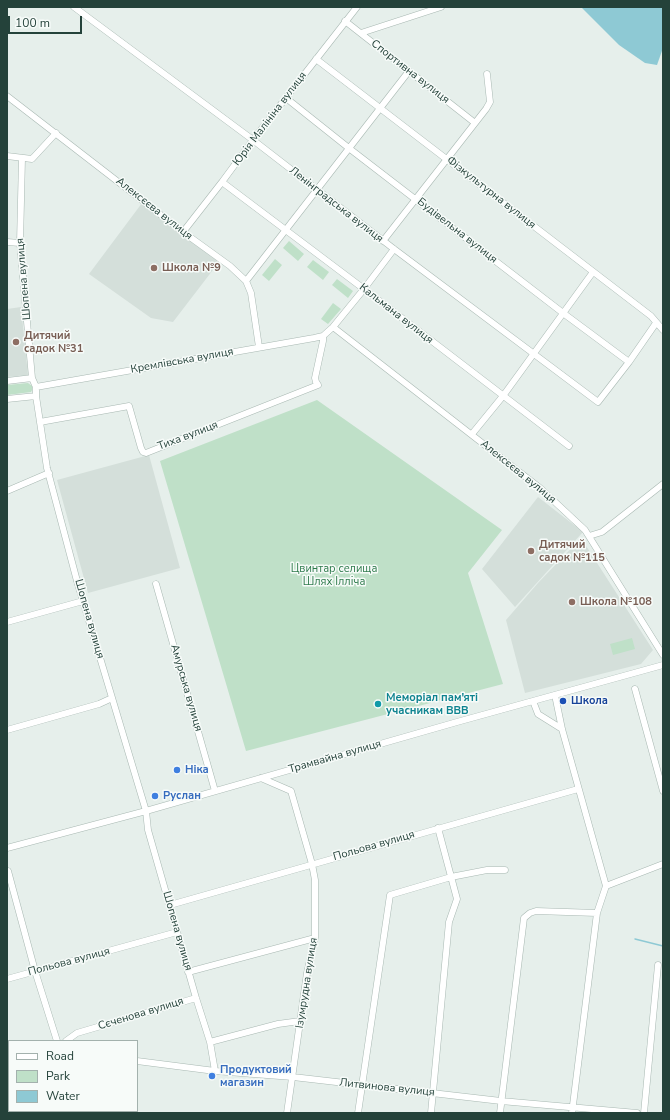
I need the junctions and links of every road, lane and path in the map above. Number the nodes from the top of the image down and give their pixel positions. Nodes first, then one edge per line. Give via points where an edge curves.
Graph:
1 (74, 7) edge
2 (357, 7) edge
3 (441, 7) edge
4 (345, 21) junction
5 (361, 33) junction
6 (316, 59) junction
7 (409, 71) junction
8 (487, 74) dead end
9 (7, 96) edge
10 (286, 98) junction
11 (380, 109) junction
12 (475, 123) junction
13 (56, 133) junction
14 (253, 140) junction
15 (350, 149) junction
16 (7, 156) edge
17 (22, 158) junction
18 (447, 160) junction
19 (222, 182) junction
20 (317, 190) junction
21 (416, 199) junction
22 (286, 230) junction
23 (182, 232) junction
24 (383, 241) junction
25 (7, 242) edge
26 (20, 243) junction
27 (394, 249) junction
28 (593, 272) junction
29 (246, 281) junction
30 (364, 289) junction
31 (563, 313) junction
32 (656, 323) junction
33 (333, 327) junction
34 (663, 330) edge
35 (325, 335) junction
36 (259, 347) junction
37 (534, 354) junction
38 (629, 362) junction
39 (32, 378) junction
40 (7, 381) edge
41 (36, 386) junction
42 (36, 396) junction
43 (503, 396) junction
44 (7, 399) edge
45 (40, 422) junction
46 (472, 434) junction
47 (569, 446) dead end
48 (48, 473) junction
49 (663, 484) edge
50 (7, 491) edge
51 (589, 536) junction
52 (156, 584) dead end
53 (83, 601) junction
54 (7, 622) edge
55 (663, 655) edge
56 (663, 665) edge
57 (635, 689) dead end
58 (555, 695) junction
59 (112, 698) junction
60 (533, 701) junction
61 (562, 728) junction
62 (7, 730) edge
63 (262, 778) junction
64 (578, 789) junction
65 (216, 791) junction
66 (663, 791) edge
67 (146, 811) junction
68 (438, 828) junction
69 (7, 848) edge
70 (312, 864) junction
71 (663, 864) edge
72 (505, 870) dead end
73 (8, 871) edge
74 (451, 877) junction
75 (606, 886) junction
76 (170, 905) junction
77 (598, 913) junction
78 (177, 932) junction
79 (315, 938) junction
80 (658, 965) dead end
81 (35, 971) junction
82 (188, 972) junction
83 (7, 979) edge
84 (196, 998) junction
85 (300, 1021) junction
86 (57, 1040) edge
87 (67, 1040) edge
88 (210, 1042) junction
89 (138, 1061) edge
90 (214, 1071) junction
91 (293, 1077) junction
92 (362, 1086) junction
93 (433, 1093) junction
94 (502, 1102) junction
95 (573, 1110) edge
96 (287, 1113) edge
97 (358, 1113) edge
98 (431, 1113) edge
99 (500, 1113) edge
100 (637, 1113) edge
101 (644, 1113) edge

1 - 14 street, Ленінградська вулиця
2 - 4 street, Юрія Малініна вулиця
3 - 5 street
4 - 5 street, Спортивна вулиця
4 - 6 street, Юрія Малініна вулиця
5 - 7 street, Спортивна вулиця
6 - 10 street, Юрія Малініна вулиця
6 - 11 street, Фiзкультурна вулиця
7 - 11 street
7 - 12 street, Спортивна вулиця
8 - 12 street via 490,102
9 - 13 street, Алексєєва вулиця
10 - 14 street, Юрія Малініна вулиця
10 - 15 street, Будівельна вулиця
11 - 15 street
11 - 18 street, Фiзкультурна вулиця
12 - 18 street
13 - 17 street via 32,159
13 - 23 street, Алексєєва вулиця
14 - 19 street, Юрія Малініна вулиця
14 - 20 street, Ленінградська вулиця
15 - 20 street
15 - 21 street, Будівельна вулиця
16 - 17 street
17 - 26 street, Шопена вулиця
18 - 21 street
18 - 28 street, Фiзкультурна вулиця
19 - 22 street, Кальмана вулиця
19 - 23 street, Юрія Малініна вулиця
20 - 22 street
20 - 24 street, Ленінградська вулиця
21 - 24 street
21 - 31 street, Будівельна вулиця
22 - 29 street
22 - 30 street, Кальмана вулиця
23 - 29 street, Алексєєва вулиця via 230,266
24 - 27 street, Ленінградська вулиця
25 - 26 street
26 - 39 street, Шопена вулиця
27 - 30 street
27 - 37 street, Ленінградська вулиця
28 - 31 street
28 - 32 street, Фiзкультурна вулиця via 651,316
29 - 36 street, Алексєєва вулиця via 251,293
30 - 33 street
30 - 43 street, Кальмана вулиця
31 - 37 street
31 - 38 street, Будівельна вулиця
32 - 34 street, Фiзкультурна вулиця
32 - 38 street
33 - 35 street
33 - 46 street, Алексєєва вулиця
35 - 36 street, Кремлівська вулиця
35 - 45 street, Тиха вулиця via 316,378 318,385 146,453 141,448 130,406
36 - 41 street, Кремлівська вулиця
37 - 38 street, Ленінградська вулиця via 598,402
37 - 43 street
39 - 40 street
39 - 41 street, Шопена вулиця
41 - 42 street, Шопена вулиця
42 - 44 street
42 - 45 street, Шопена вулиця
43 - 46 street
43 - 47 street, Кальмана вулиця
45 - 48 street, Шопена вулиця
46 - 51 street, Алексєєва вулиця via 540,488
48 - 50 street
48 - 53 street, Шопена вулиця
49 - 51 street via 602,532
51 - 55 street, Алексєєва вулиця
52 - 65 street, Амурська вулиця
53 - 54 street
53 - 59 street, Шопена вулиця
56 - 58 street, Трамвайна вулиця
57 - 66 street
58 - 60 street, Трамвайна вулиця
58 - 61 street
59 - 62 street
59 - 67 street, Шопена вулиця
60 - 61 street via 538,714
60 - 63 street, Трамвайна вулиця
61 - 64 street
63 - 65 street, Трамвайна вулиця
63 - 70 street, Ізумрудна вулиця via 291,791
64 - 68 street, Польова вулиця
64 - 75 street
65 - 67 street, Трамвайна вулиця
67 - 69 street, Трамвайна вулиця
67 - 76 street, Шопена вулиця via 148,830
68 - 70 street, Польова вулиця
68 - 74 street
70 - 76 street, Польова вулиця
70 - 79 street, Ізумрудна вулиця via 315,880
71 - 75 street
72 - 74 street via 487,870
73 - 81 street
74 - 92 street via 390,895
74 - 93 street via 457,899 449,922
75 - 77 street
76 - 78 street, Шопена вулиця
77 - 94 street via 536,911 524,918
77 - 95 street
78 - 81 street, Польова вулиця
78 - 82 street, Шопена вулиця
79 - 82 street
79 - 85 street, Ізумрудна вулиця
80 - 101 street
81 - 83 street, Польова вулиця
81 - 86 street
82 - 84 street, Шопена вулиця
84 - 87 street, Сєченова вулиця via 77,1033
84 - 88 street, Шопена вулиця
85 - 88 street via 278,1024
85 - 91 street, Ізумрудна вулиця
88 - 90 street, Шопена вулиця
89 - 90 street, Литвинова вулиця
90 - 91 street, Литвинова вулиця
91 - 92 street, Литвинова вулиця
91 - 96 street, Ізумрудна вулиця
92 - 93 street, Литвинова вулиця
92 - 97 street
93 - 94 street, Литвинова вулиця
93 - 98 street
94 - 95 street, Литвинова вулиця
94 - 99 street
95 - 100 street, Литвинова вулиця

